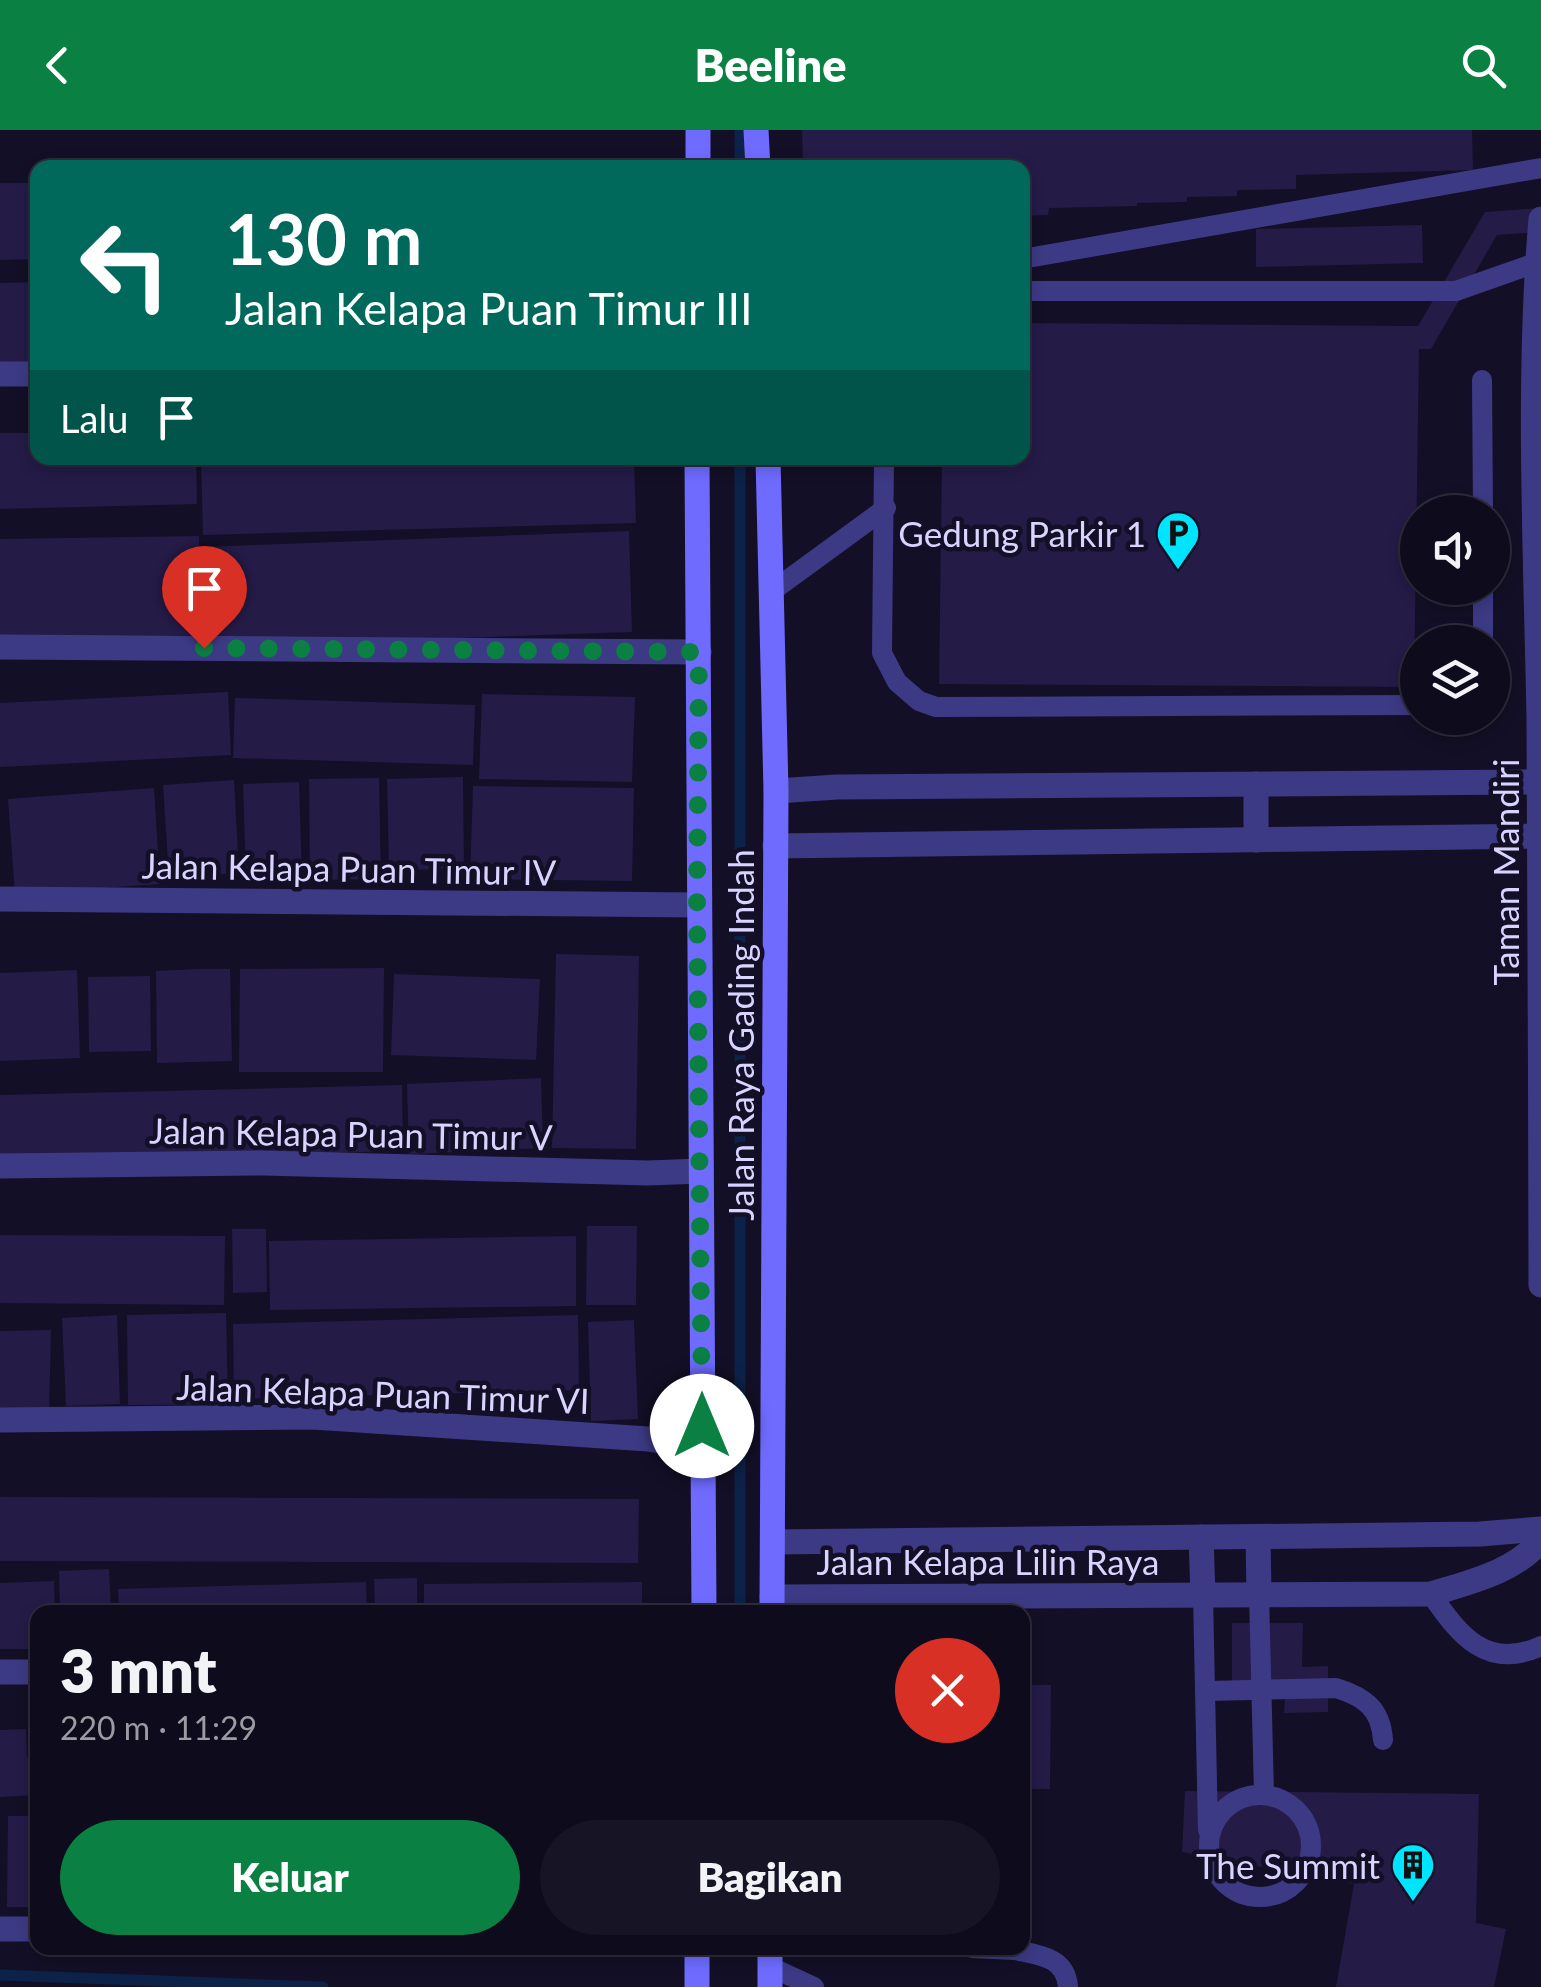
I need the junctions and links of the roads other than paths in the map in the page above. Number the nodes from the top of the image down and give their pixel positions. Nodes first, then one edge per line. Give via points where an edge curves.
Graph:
1 (698, 130) edge
2 (756, 130) edge
3 (698, 160) edge
4 (758, 160) edge
5 (1541, 168) edge
6 (1541, 219) edge
7 (1030, 257) edge
8 (1539, 262) edge
9 (1030, 291) edge
10 (0, 374) edge
11 (30, 374) edge
12 (1482, 380) dead end
13 (697, 465) edge
14 (768, 465) edge
15 (884, 465) edge
16 (1483, 495) edge
17 (886, 508) junction
18 (772, 592) junction
19 (0, 647) edge
20 (699, 652) junction
21 (1400, 705) edge
22 (1541, 782) edge
23 (1256, 784) junction
24 (776, 791) junction
25 (1540, 836) edge
26 (1256, 840) junction
27 (776, 846) junction
28 (0, 899) edge
29 (697, 905) junction
30 (0, 1166) edge
31 (701, 1170) junction
32 (1541, 1285) edge
33 (0, 1420) edge
34 (702, 1448) junction
35 (1541, 1529) edge
36 (1258, 1536) junction
37 (1201, 1537) junction
38 (773, 1542) junction
39 (1534, 1548) edge
40 (1259, 1594) junction
41 (1432, 1594) junction
42 (1204, 1596) junction
43 (704, 1605) edge
44 (772, 1605) edge
45 (1541, 1646) edge
46 (0, 1672) edge
47 (30, 1672) edge
48 (1263, 1690) junction
49 (1207, 1691) junction
50 (1383, 1740) dead end
51 (1264, 1794) junction
52 (1208, 1842) junction
53 (0, 1929) edge
54 (30, 1929) edge
55 (1030, 1952) edge
56 (697, 1955) edge
57 (770, 1967) edge
58 (811, 1986) edge
59 (697, 1987) edge
60 (1068, 1987) edge

1 - 3 street
2 - 4 street
5 - 7 lane
6 - 8 street, Taman Mandiri
8 - 9 lane via 1456,291
8 - 22 street, Taman Mandiri
10 - 11 street
12 - 16 lane
13 - 20 street, Jalan Raya Gading Indah
14 - 18 street, Jalan Raya Gading Indah
15 - 17 lane
17 - 18 lane
17 - 21 lane via 882,652 897,682 936,707
18 - 24 street, Jalan Raya Gading Indah
19 - 20 street
20 - 29 street, Jalan Raya Gading Indah
22 - 23 street
22 - 25 street, Taman Mandiri
23 - 24 street
23 - 26 street
24 - 27 street, Jalan Raya Gading Indah
25 - 26 street
25 - 32 street, Taman Mandiri
26 - 27 street
27 - 38 street, Jalan Raya Gading Indah
28 - 29 street, Jalan Kelapa Puan Timur IV
29 - 31 street, Jalan Raya Gading Indah
30 - 31 street, Jalan Kelapa Puan Timur V
31 - 34 street, Jalan Raya Gading Indah
33 - 34 street, Jalan Kelapa Puan Timur VI via 313,1417
34 - 43 street, Jalan Raya Gading Indah
35 - 36 street, Jalan Kelapa Lilin Raya
36 - 37 street, Jalan Kelapa Lilin Raya
36 - 40 street
37 - 38 street, Jalan Kelapa Lilin Raya
37 - 42 street, Jalan Kelapa Lilin Raya
38 - 44 street, Jalan Raya Gading Indah
39 - 41 street, Jalan Kelapa Lilin Raya via 1482,1578
40 - 41 street, Jalan Kelapa Lilin Raya
40 - 42 street, Jalan Kelapa Lilin Raya
40 - 48 lane
41 - 45 lane via 1454,1628 1486,1653 1526,1653
42 - 44 street, Jalan Kelapa Lilin Raya
42 - 49 lane
46 - 47 street
48 - 49 lane
48 - 50 lane via 1336,1688 1355,1694 1372,1705
48 - 51 lane
49 - 52 lane
51 - 52 lane via 1237,1799 1217,1817
51 - 52 lane via 1289,1803 1306,1822 1312,1849 1303,1874 1282,1892 1256,1898 1230,1889 1213,1868
53 - 54 street
55 - 60 lane via 1051,1957
56 - 59 street
57 - 58 lane

